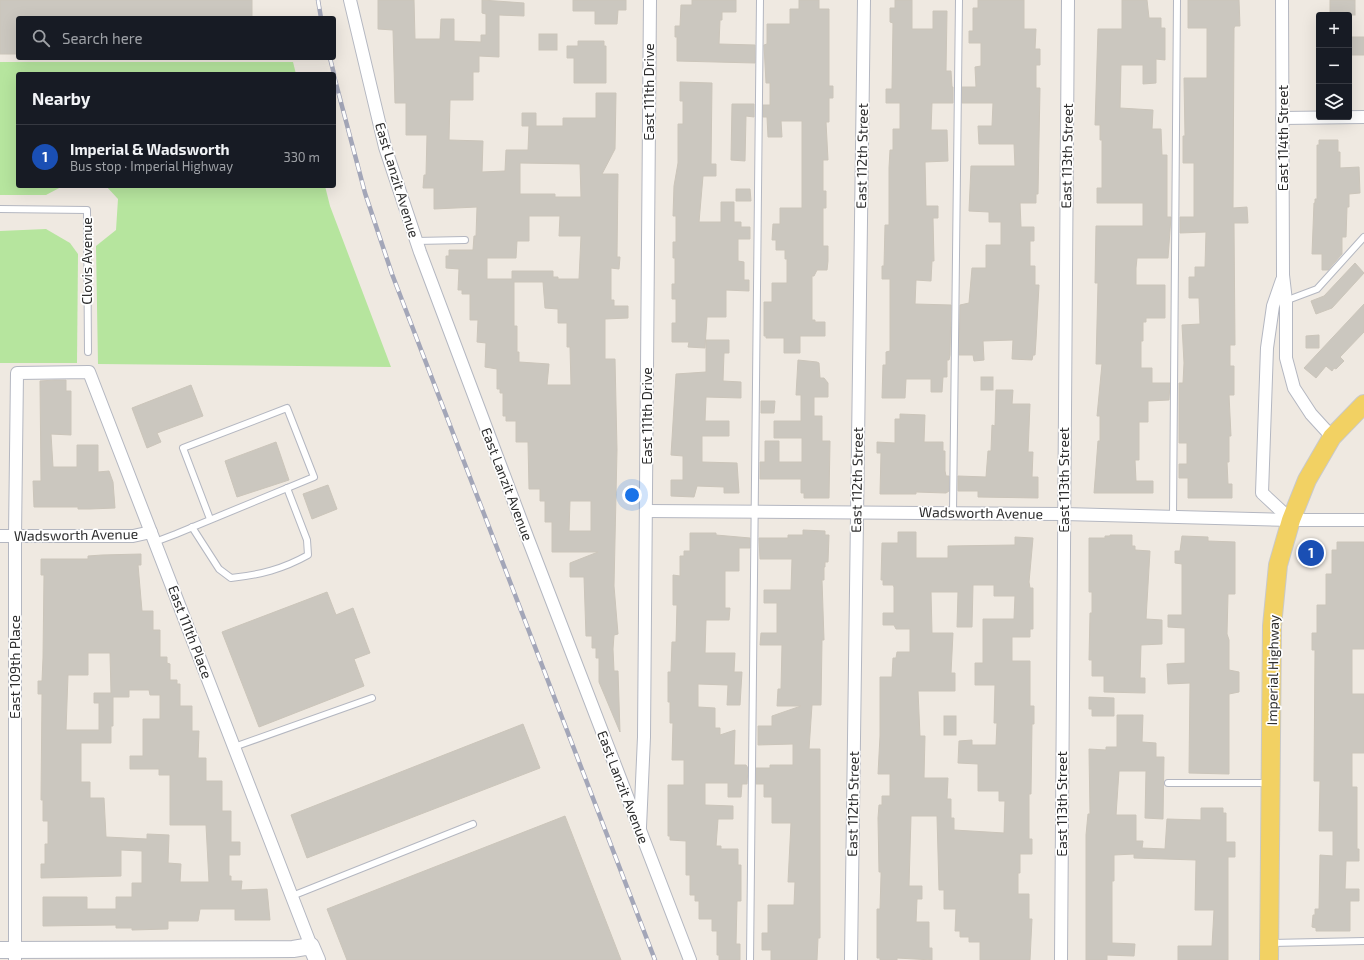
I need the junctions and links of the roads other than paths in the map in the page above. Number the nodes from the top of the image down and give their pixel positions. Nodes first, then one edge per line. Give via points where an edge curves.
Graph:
1 (350, 0) edge
2 (650, 0) edge
3 (760, 0) edge
4 (864, 0) edge
5 (958, 0) edge
6 (1068, 0) edge
7 (1177, 0) edge
8 (1282, 0) edge
9 (1364, 117) edge
10 (1282, 118) junction
11 (0, 209) edge
12 (1364, 237) edge
13 (465, 240) dead end
14 (416, 241) junction
15 (1283, 275) junction
16 (1286, 301) junction
17 (1273, 306) junction
18 (88, 352) dead end
19 (17, 373) joint
20 (1364, 404) edge
21 (1332, 437) junction
22 (287, 488) junction
23 (646, 511) junction
24 (753, 511) junction
25 (857, 511) junction
26 (953, 512) junction
27 (1064, 514) junction
28 (1173, 516) junction
29 (210, 520) junction
30 (1291, 520) junction
31 (1364, 520) edge
32 (192, 527) junction
33 (0, 536) edge
34 (15, 536) junction
35 (153, 537) junction
36 (372, 698) dead end
37 (234, 747) junction
38 (1168, 783) dead end
39 (1270, 783) junction
40 (473, 824) dead end
41 (640, 832) junction
42 (292, 896) junction
43 (1364, 941) edge
44 (1269, 952) edge
45 (10, 953) edge
46 (314, 953) edge
47 (198, 955) edge
48 (690, 960) edge
49 (750, 960) edge
50 (851, 960) edge
51 (1061, 960) edge

1 - 14 street, East Lanzit Avenue via 385,146
2 - 23 street, East 111th Drive
3 - 24 lane
4 - 25 street, East 112th Street
5 - 26 lane
6 - 27 street, East 113th Street
7 - 28 lane
8 - 10 street, East 114th Street
9 - 10 street
10 - 15 street, East 114th Street
11 - 18 lane, Clovis Avenue via 87,210
12 - 16 lane via 1317,289
13 - 14 lane
14 - 41 street, East Lanzit Avenue
15 - 16 street, East 114th Street
15 - 17 street, East 114th Street
16 - 17 lane
16 - 21 street, East 114th Street via 1286,358 1294,388 1311,414
17 - 30 street, East 114th Street via 1267,348 1262,492
19 - 34 street, East 109th Place
19 - 35 street, East 111th Place via 89,372
20 - 21 main road, Imperial Highway
21 - 30 main road, Imperial Highway via 1307,480
22 - 29 lane
22 - 29 lane via 314,477 287,408 183,448
22 - 32 lane via 307,540 308,555 289,565 257,575 232,578 219,569
23 - 24 street, Wadsworth Avenue
23 - 41 street, East 111th Drive via 644,737
24 - 25 street, Wadsworth Avenue
24 - 49 lane
25 - 26 street, Wadsworth Avenue
25 - 50 street, East 112th Street
26 - 27 street, Wadsworth Avenue
27 - 28 street, Wadsworth Avenue
27 - 51 street, East 113th Street
28 - 30 street, Wadsworth Avenue
29 - 32 lane
30 - 31 street, Wadsworth Avenue
30 - 39 main road, Imperial Highway via 1278,565 1272,626
32 - 35 lane
33 - 34 street, Wadsworth Avenue
34 - 35 street, Wadsworth Avenue
34 - 45 street, East 109th Place
35 - 37 street, East 111th Place
36 - 37 lane
37 - 42 street, East 111th Place
38 - 39 lane
39 - 44 main road, Imperial Highway
40 - 42 lane
41 - 48 street, East Lanzit Avenue
42 - 46 street, East 111th Place
43 - 44 lane
45 - 47 street
46 - 47 street via 293,949

